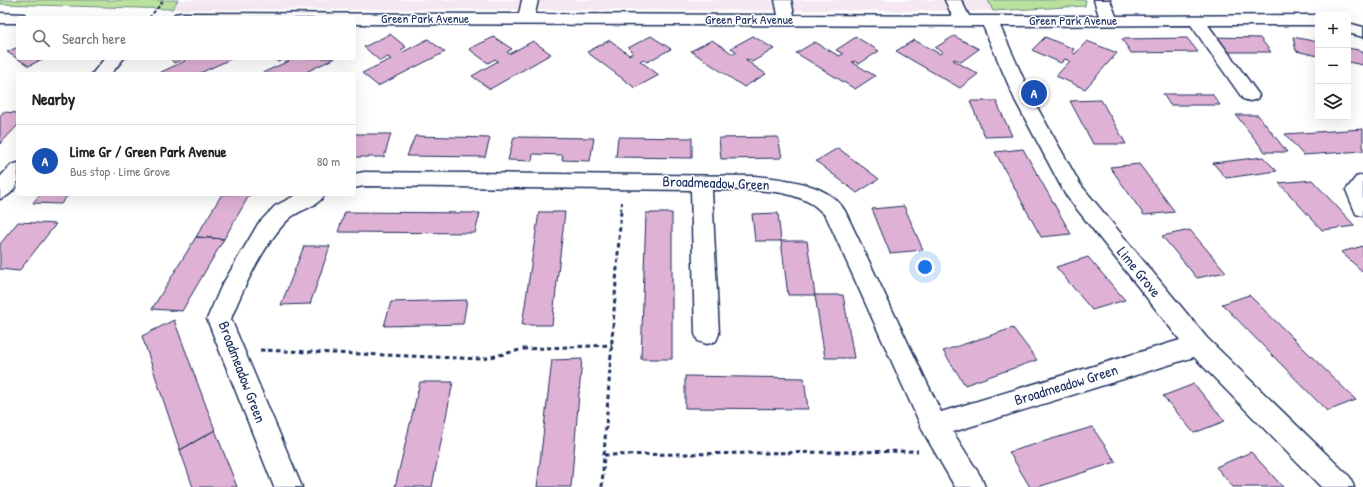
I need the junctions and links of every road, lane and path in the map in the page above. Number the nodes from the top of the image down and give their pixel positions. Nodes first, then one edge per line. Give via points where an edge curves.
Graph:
1 (164, 0) edge
2 (530, 0) edge
3 (783, 0) edge
4 (953, 0) edge
5 (1102, 0) edge
6 (151, 16) edge
7 (0, 18) edge
8 (16, 18) edge
9 (356, 18) edge
10 (526, 18) junction
11 (787, 19) junction
12 (1109, 20) junction
13 (1196, 20) junction
14 (1315, 20) edge
15 (962, 21) junction
16 (989, 21) junction
17 (1351, 29) edge
18 (1363, 32) edge
19 (113, 60) edge
20 (103, 72) edge
21 (1250, 95) dead end
22 (16, 172) edge
23 (356, 181) edge
24 (623, 181) junction
25 (701, 182) junction
26 (1363, 182) edge
27 (0, 191) edge
28 (311, 196) edge
29 (1363, 208) edge
30 (707, 334) dead end
31 (612, 345) junction
32 (1198, 345) junction
33 (230, 349) junction
34 (934, 426) junction
35 (949, 450) junction
36 (604, 454) junction
37 (288, 487) edge
38 (602, 487) edge
39 (971, 487) edge
40 (1340, 487) edge

1 - 6 path
2 - 10 street
3 - 11 street
4 - 15 street
5 - 12 street
7 - 8 street
9 - 10 street, Green Park Avenue
10 - 11 street, Green Park Avenue
11 - 15 street, Green Park Avenue
12 - 13 street, Green Park Avenue
12 - 16 street, Green Park Avenue
13 - 14 street, Green Park Avenue
13 - 21 street
15 - 16 street, Green Park Avenue
16 - 32 street, Lime Grove via 1024,100 1072,189
17 - 18 street
19 - 20 street
22 - 27 street
23 - 24 street, Broadmeadow Green
24 - 25 street, Broadmeadow Green
24 - 31 path
25 - 30 street
25 - 34 street, Broadmeadow Green via 755,182 790,187 819,198 834,211
26 - 29 street via 1356,190
28 - 33 street, Broadmeadow Green via 283,212 266,230 229,294 219,319
31 - 33 path via 524,349 483,359
31 - 36 path
32 - 34 street, Broadmeadow Green
32 - 40 street, Lime Grove
33 - 37 street, Broadmeadow Green
34 - 35 street, Broadmeadow Green
35 - 36 path
35 - 39 street, Broadmeadow Green
36 - 38 path

